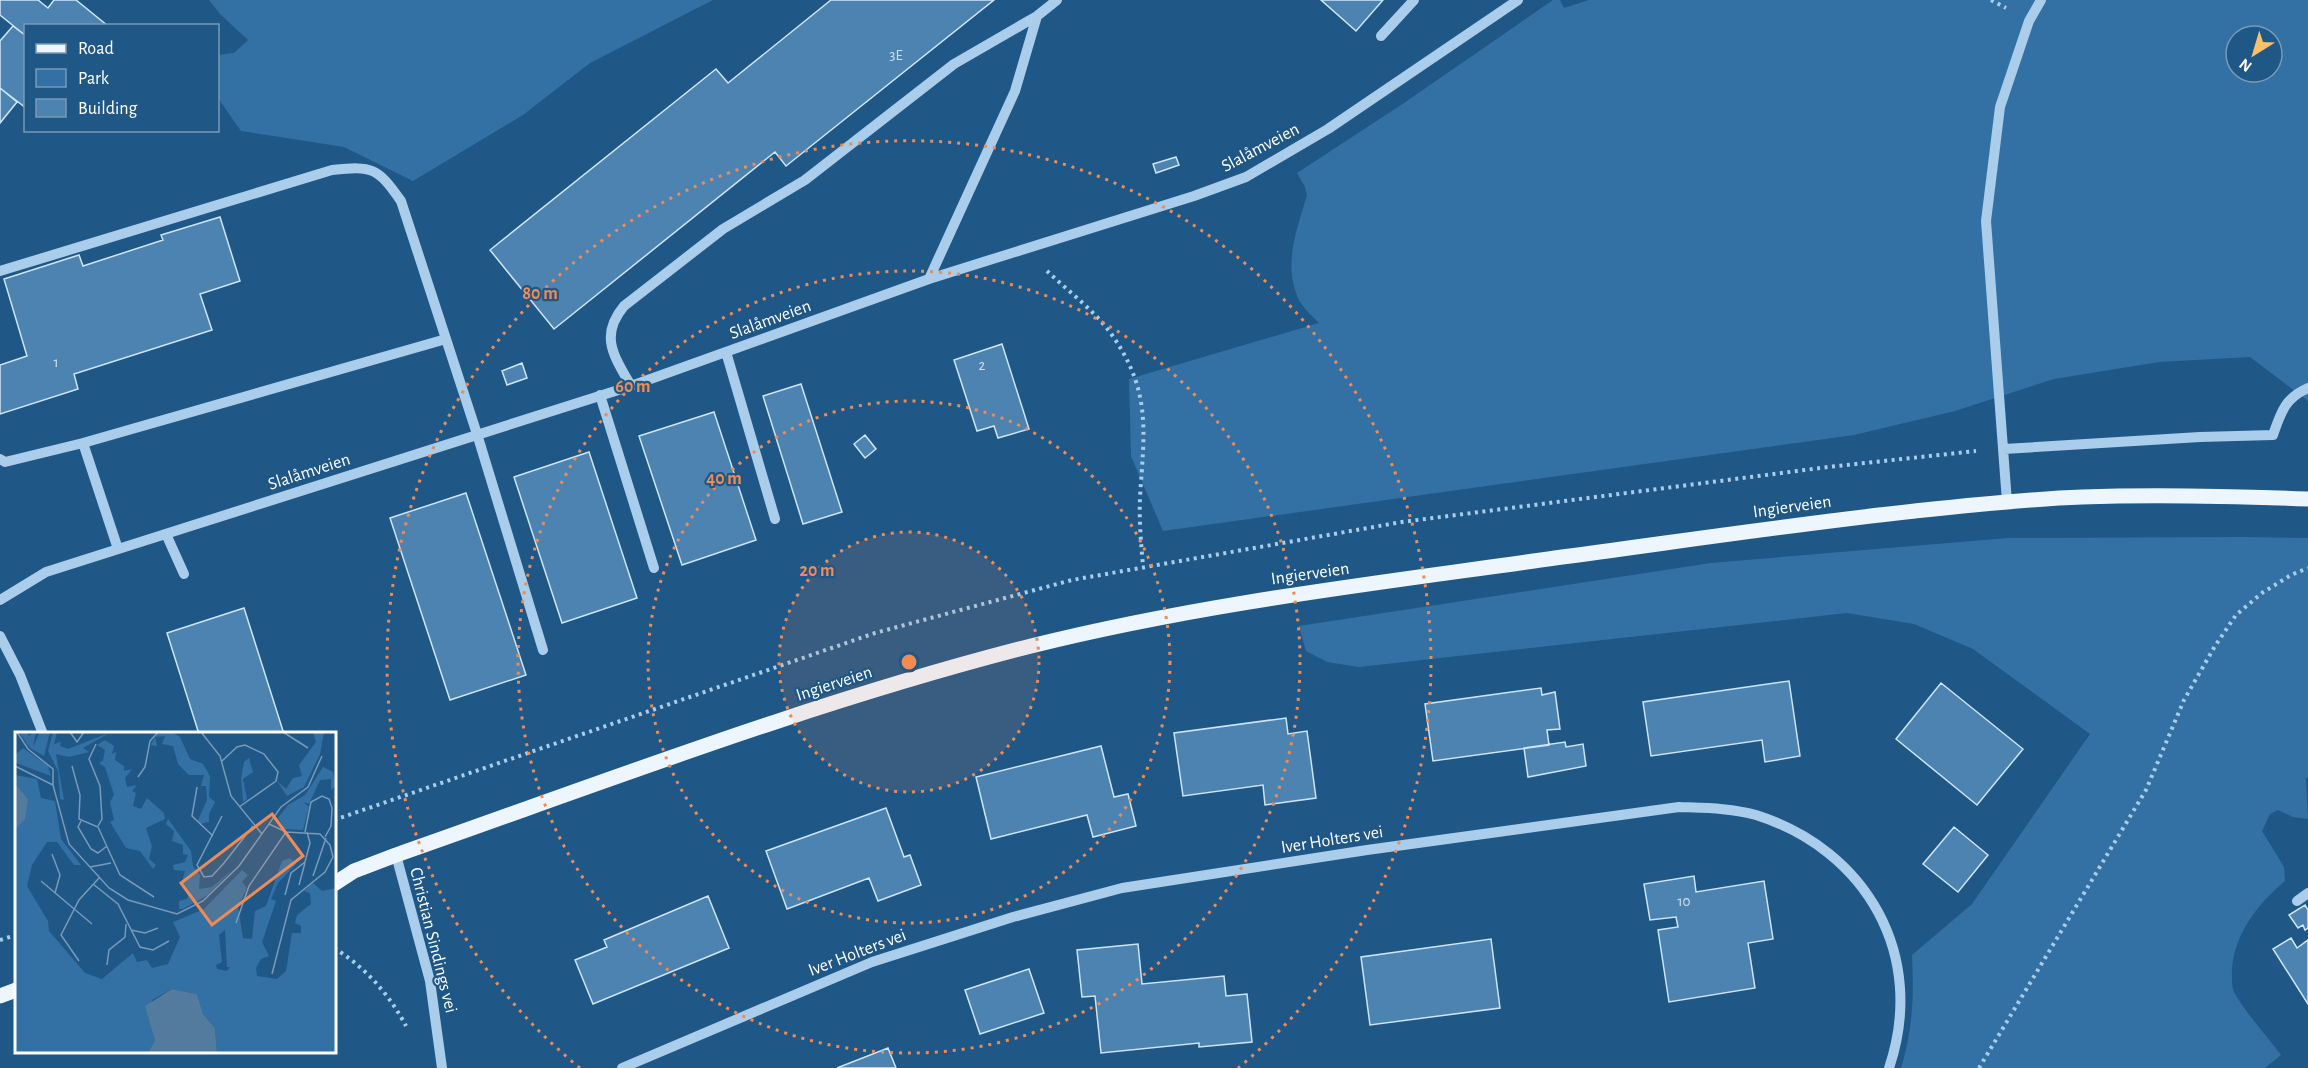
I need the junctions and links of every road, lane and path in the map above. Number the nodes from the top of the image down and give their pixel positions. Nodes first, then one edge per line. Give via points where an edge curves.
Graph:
1 (1057, 0) edge
2 (1414, 0) edge
3 (1518, 0) edge
4 (2041, 0) edge
5 (1037, 16) junction
6 (1381, 36) dead end
7 (1024, 249) junction
8 (0, 271) edge
9 (929, 279) junction
10 (446, 339) junction
11 (726, 352) junction
12 (631, 386) junction
13 (2308, 388) edge
14 (600, 395) junction
15 (477, 434) junction
16 (82, 443) junction
17 (2004, 449) junction
18 (0, 459) edge
19 (2308, 499) edge
20 (2007, 502) junction
21 (775, 519) dead end
22 (166, 534) junction
23 (118, 549) junction
24 (1143, 566) dead end
25 (654, 568) dead end
26 (2308, 568) edge
27 (184, 574) dead end
28 (0, 600) edge
29 (0, 636) edge
30 (543, 650) dead end
31 (42, 732) edge
32 (396, 855) junction
33 (354, 871) junction
34 (336, 872) edge
35 (336, 883) edge
36 (2308, 892) edge
37 (2297, 901) dead end
38 (15, 935) edge
39 (0, 940) edge
40 (336, 949) edge
41 (15, 990) edge
42 (0, 996) edge
43 (407, 1026) dead end
44 (442, 1068) edge
45 (622, 1068) edge
46 (1889, 1068) edge
47 (1979, 1068) edge

1 - 5 street
2 - 6 street
3 - 7 street, Slalåmveien via 1328,129 1246,177
4 - 17 street via 2029,21 2000,107 1986,221
5 - 9 street via 1015,91
5 - 12 street via 954,64 805,180 723,229 624,306 613,319 610,335 613,355
7 - 9 street, Slalåmveien
7 - 24 path via 1099,320 1134,373 1145,425 1140,500
8 - 10 street via 332,170 364,167 385,178 401,201
9 - 11 street, Slalåmveien
10 - 15 street
10 - 16 street
11 - 12 street, Slalåmveien
11 - 21 street
12 - 14 street, Slalåmveien
13 - 17 street via 2295,394 2282,410 2272,435
14 - 15 street, Slalåmveien
14 - 25 street
15 - 22 street, Slalåmveien
15 - 30 street
16 - 18 street via 5,462
16 - 23 street
17 - 20 street
19 - 20 main road, Ingierveien via 2162,496
20 - 32 main road, Ingierveien via 1800,524 1154,618 900,682
22 - 23 street, Slalåmveien
22 - 27 street
23 - 28 street, Slalåmveien via 46,572
26 - 47 path via 2262,593 2236,615 2215,646 2184,700 2146,790
29 - 31 street
32 - 33 main road, Ingierveien
32 - 44 street, Christian Sindings vei via 430,981
33 - 34 main road, Ingierveien
33 - 35 main road, Ingierveien
36 - 37 street
38 - 39 path
40 - 43 path via 384,991
41 - 42 main road
45 - 46 street, Iver Holters vei via 872,962 1013,917 1122,888 1679,807 1720,808 1788,827 1817,845 1863,885 1889,933 1900,986 1898,1038

